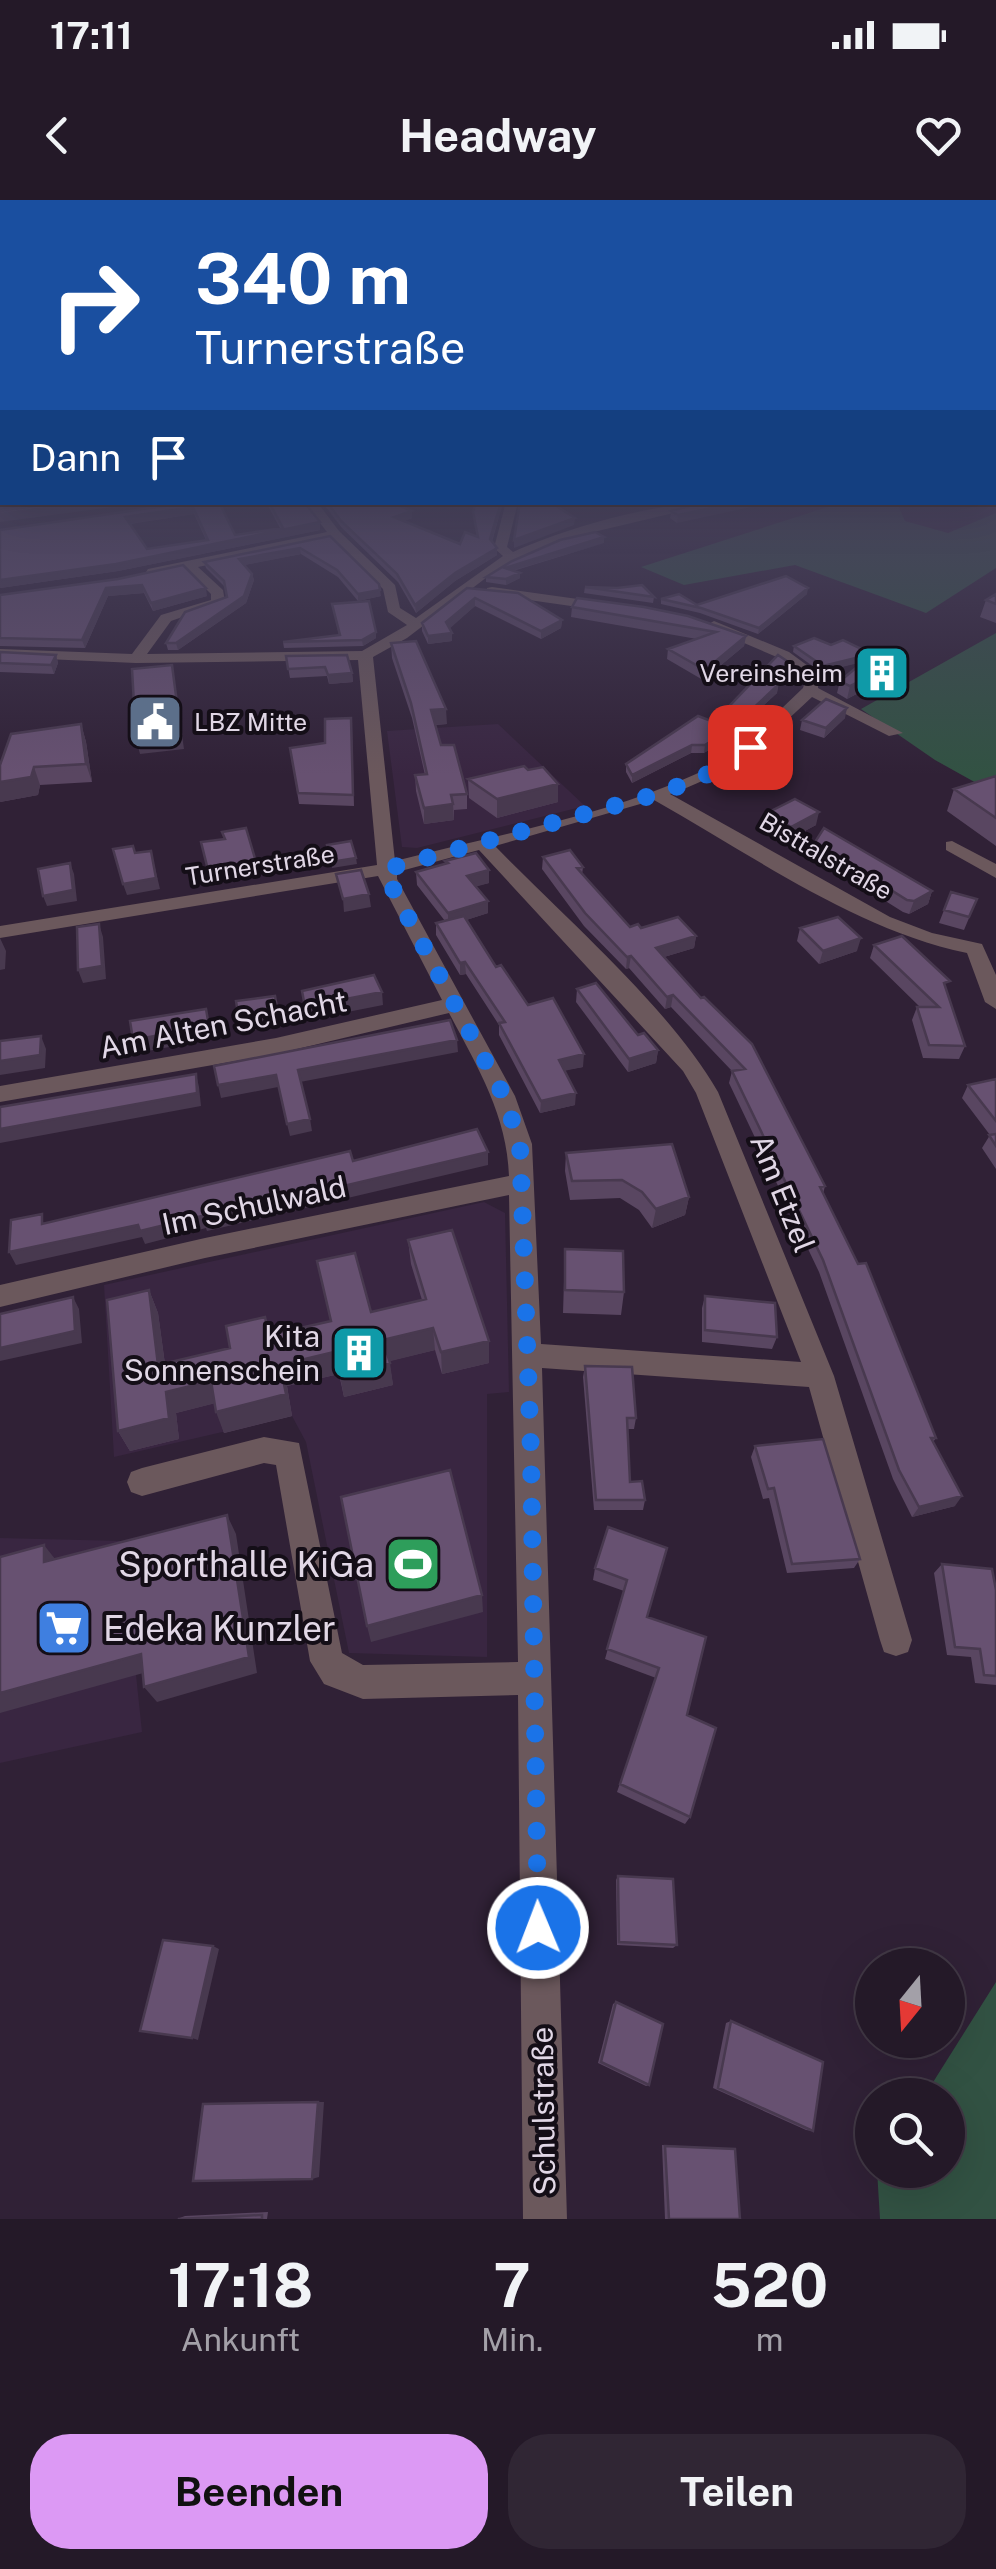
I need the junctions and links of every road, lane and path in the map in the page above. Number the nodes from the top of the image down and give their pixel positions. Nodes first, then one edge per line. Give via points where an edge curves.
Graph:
1 (211, 587) edge
2 (389, 587) edge
3 (462, 587) edge
4 (464, 587) edge
5 (618, 608) edge
6 (728, 610) edge
7 (415, 623) junction
8 (0, 654) edge
9 (365, 656) junction
10 (136, 659) junction
11 (810, 690) junction
12 (895, 733) dead end
13 (657, 794) junction
14 (482, 843) junction
15 (952, 846) dead end
16 (386, 869) junction
17 (996, 872) edge
18 (0, 932) edge
19 (986, 949) edge
20 (996, 1002) edge
21 (455, 1004) junction
22 (0, 1094) edge
23 (523, 1183) junction
24 (0, 1296) edge
25 (527, 1355) junction
26 (820, 1376) junction
27 (142, 1482) dead end
28 (896, 1640) dead end
29 (535, 1678) junction
30 (545, 2219) edge

1 - 10 street via 218,602 166,618
2 - 7 street via 393,608
3 - 7 street
4 - 5 street
6 - 11 street via 696,620 800,665 814,676
7 - 9 street
8 - 10 street
9 - 10 street
9 - 16 street, Schulstraße
11 - 12 street
11 - 13 street, Turnerstraße via 750,747 703,777
13 - 14 street, Turnerstraße
13 - 19 street, Bisttalstraße via 882,921
14 - 16 street, Turnerstraße
14 - 26 street, Am Etzel via 698,1076
15 - 17 street
16 - 18 street, Turnerstraße
16 - 21 street, Schulstraße
19 - 20 street, Bisttalstraße
21 - 22 street, Am Alten Schacht via 276,1046
21 - 23 street, Schulstraße via 511,1114
23 - 24 street, Im Schulwald
23 - 25 street, Schulstraße
25 - 26 street
25 - 29 street, Schulstraße
26 - 28 street, Am Etzel
27 - 29 street via 264,1450 289,1454 327,1662 336,1672 362,1682
29 - 30 street, Schulstraße

